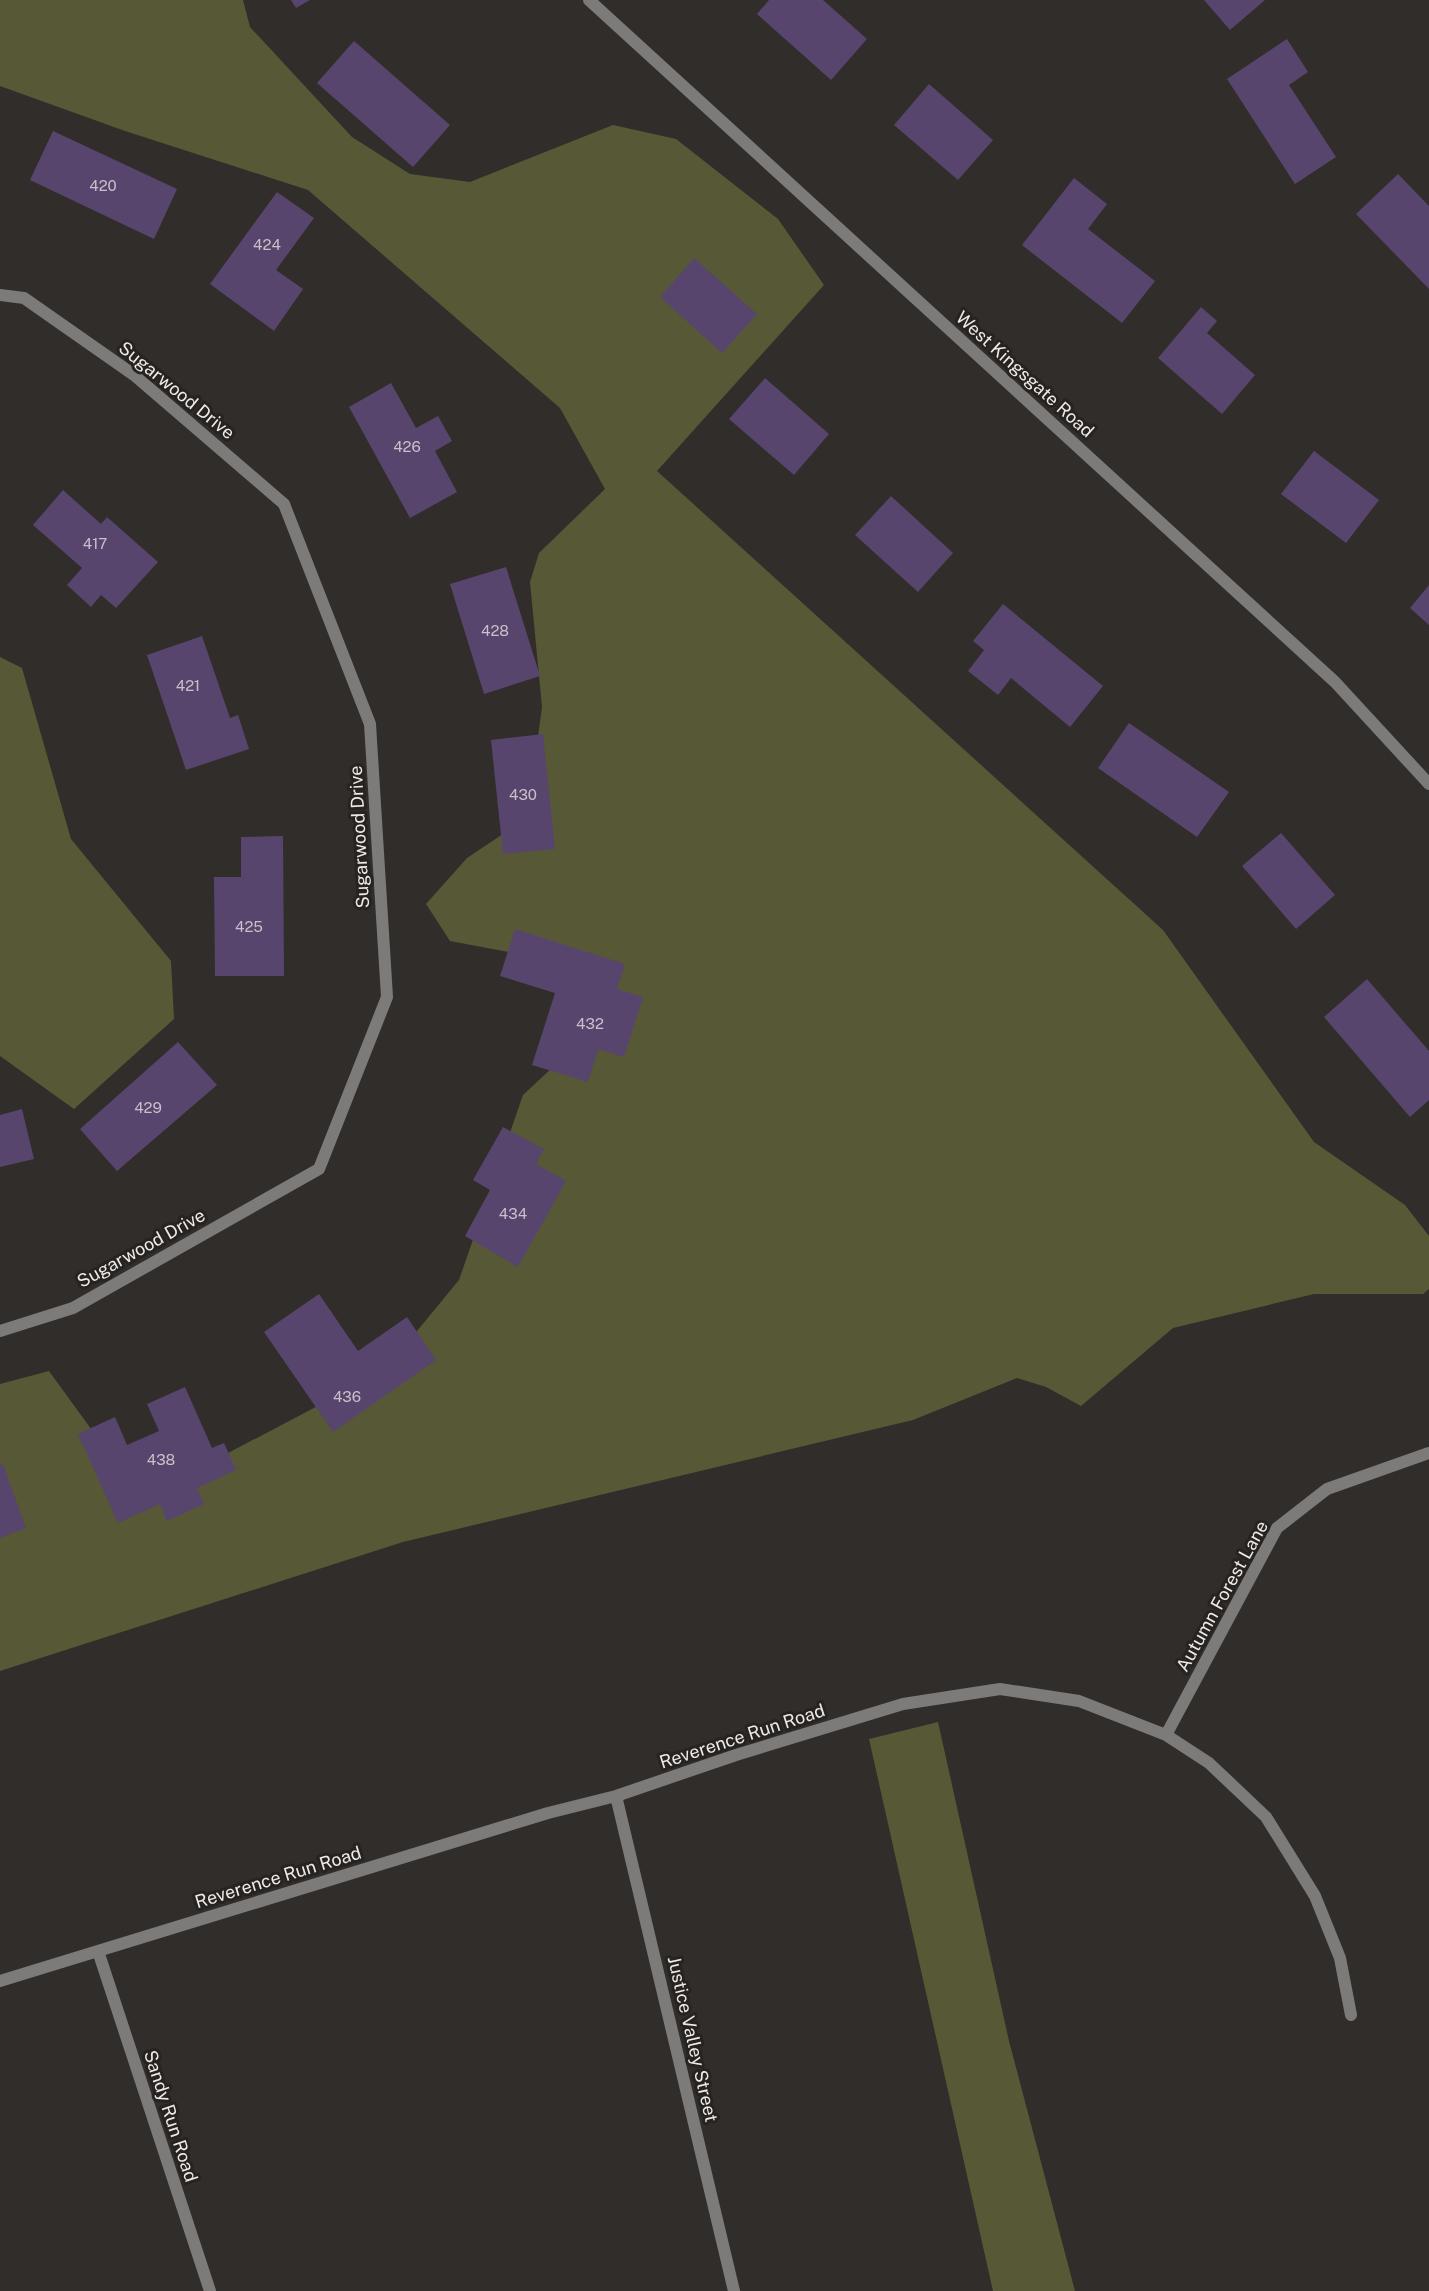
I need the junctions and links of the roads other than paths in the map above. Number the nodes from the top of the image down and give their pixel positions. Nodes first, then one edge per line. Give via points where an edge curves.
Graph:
1 (589, 0) edge
2 (0, 295) edge
3 (1429, 784) edge
4 (0, 1330) edge
5 (1429, 1454) edge
6 (1166, 1735) junction
7 (616, 1796) junction
8 (98, 1951) junction
9 (0, 1981) edge
10 (1351, 2015) dead end
11 (210, 2291) edge
12 (734, 2291) edge

1 - 3 street, West Kingsgate Road via 1335,682
2 - 4 street, Sugarwood Drive via 24,298 134,375 285,504 370,724 387,997 319,1169 73,1308
5 - 6 street, Autumn Forest Lane via 1327,1489 1277,1528
6 - 7 street, Reverence Run Road via 1079,1701 999,1689 903,1704
6 - 10 street, Reverence Run Road via 1209,1763 1266,1817 1316,1896 1340,1958
7 - 8 street, Reverence Run Road via 548,1813
7 - 12 street, Justice Valley Street
8 - 9 street, Reverence Run Road
8 - 11 street, Sandy Run Road

